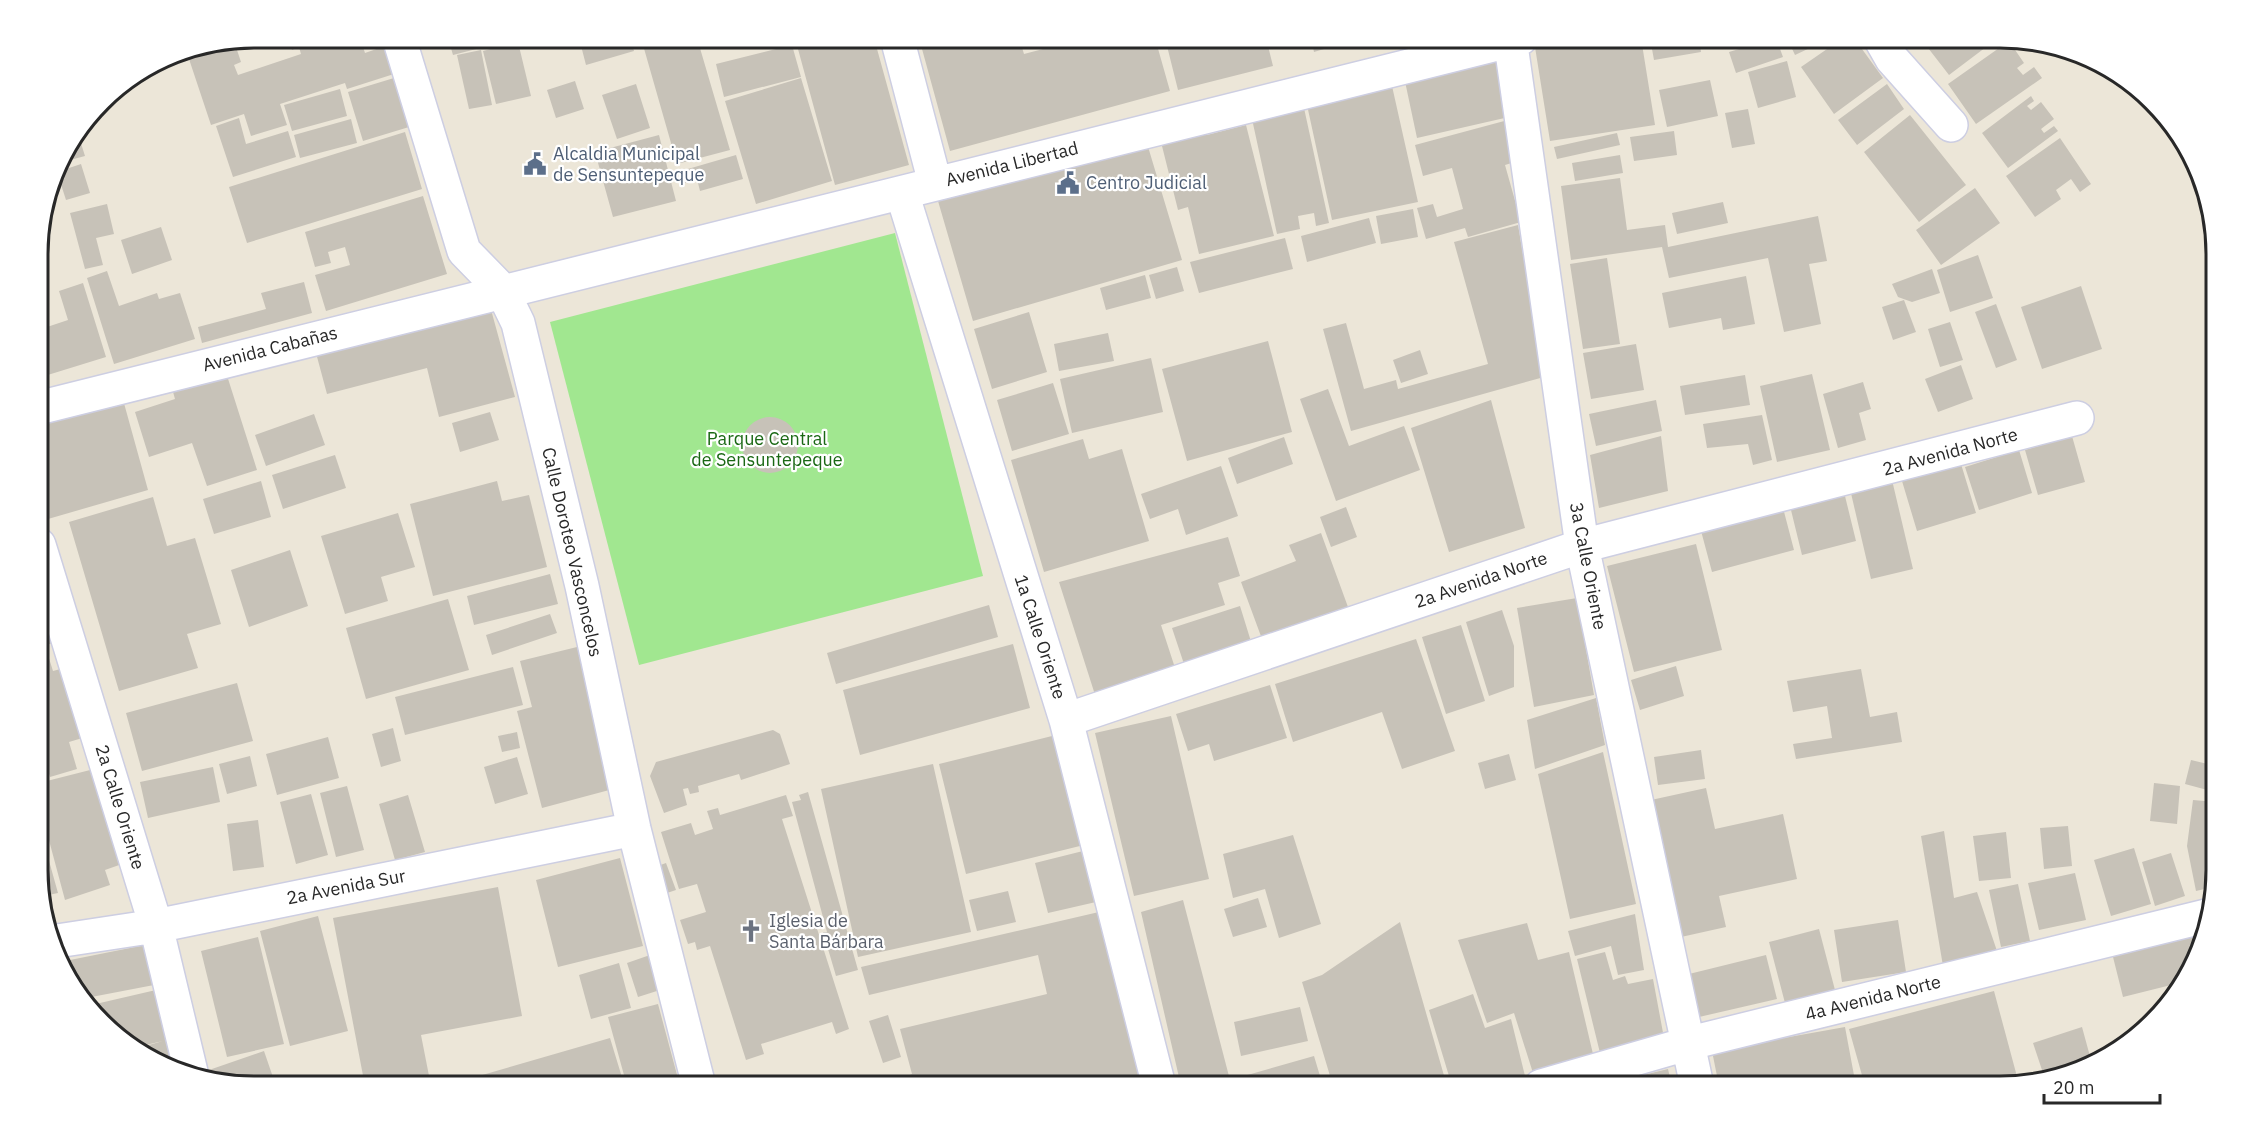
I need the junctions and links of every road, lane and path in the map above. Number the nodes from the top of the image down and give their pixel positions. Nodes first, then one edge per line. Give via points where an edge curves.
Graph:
1 (402, 48) edge
2 (900, 48) edge
3 (1474, 48) edge
4 (1515, 48) edge
5 (1886, 48) edge
6 (1951, 125) dead end
7 (935, 183) junction
8 (902, 193) junction
9 (502, 291) junction
10 (48, 405) edge
11 (2077, 418) dead end
12 (1582, 546) junction
13 (48, 574) edge
14 (1066, 720) junction
15 (634, 829) junction
16 (2200, 917) edge
17 (156, 926) junction
18 (61, 940) edge
19 (1690, 1043) junction
20 (189, 1065) edge
21 (696, 1076) edge
22 (1156, 1076) edge
23 (1576, 1076) edge
24 (1695, 1076) edge

1 - 9 street, Calle Doroteo Vasconcelos via 464,251
2 - 7 street
3 - 7 street, Avenida Libertad
4 - 12 street, 3a Calle Oriente
5 - 6 street
7 - 8 street, Avenida Libertad
8 - 9 street, Avenida Libertad
8 - 14 street, 1a Calle Oriente
9 - 10 street, Avenida Cabañas
9 - 15 street, Calle Doroteo Vasconcelos via 518,323 557,480
11 - 12 street, 2a Avenida Norte
12 - 14 street, 2a Avenida Norte
12 - 19 street, 3a Calle Oriente
13 - 17 street, 2a Calle Oriente
14 - 22 street, 1a Calle Oriente
15 - 17 street, 2a Avenida Sur
15 - 21 street, Calle Doroteo Vasconcelos
16 - 19 street, 4a Avenida Norte
17 - 18 street, 2a Avenida Sur
17 - 20 street, 2a Calle Oriente
19 - 23 street, 4a Avenida Norte
19 - 24 street, 3a Calle Oriente

